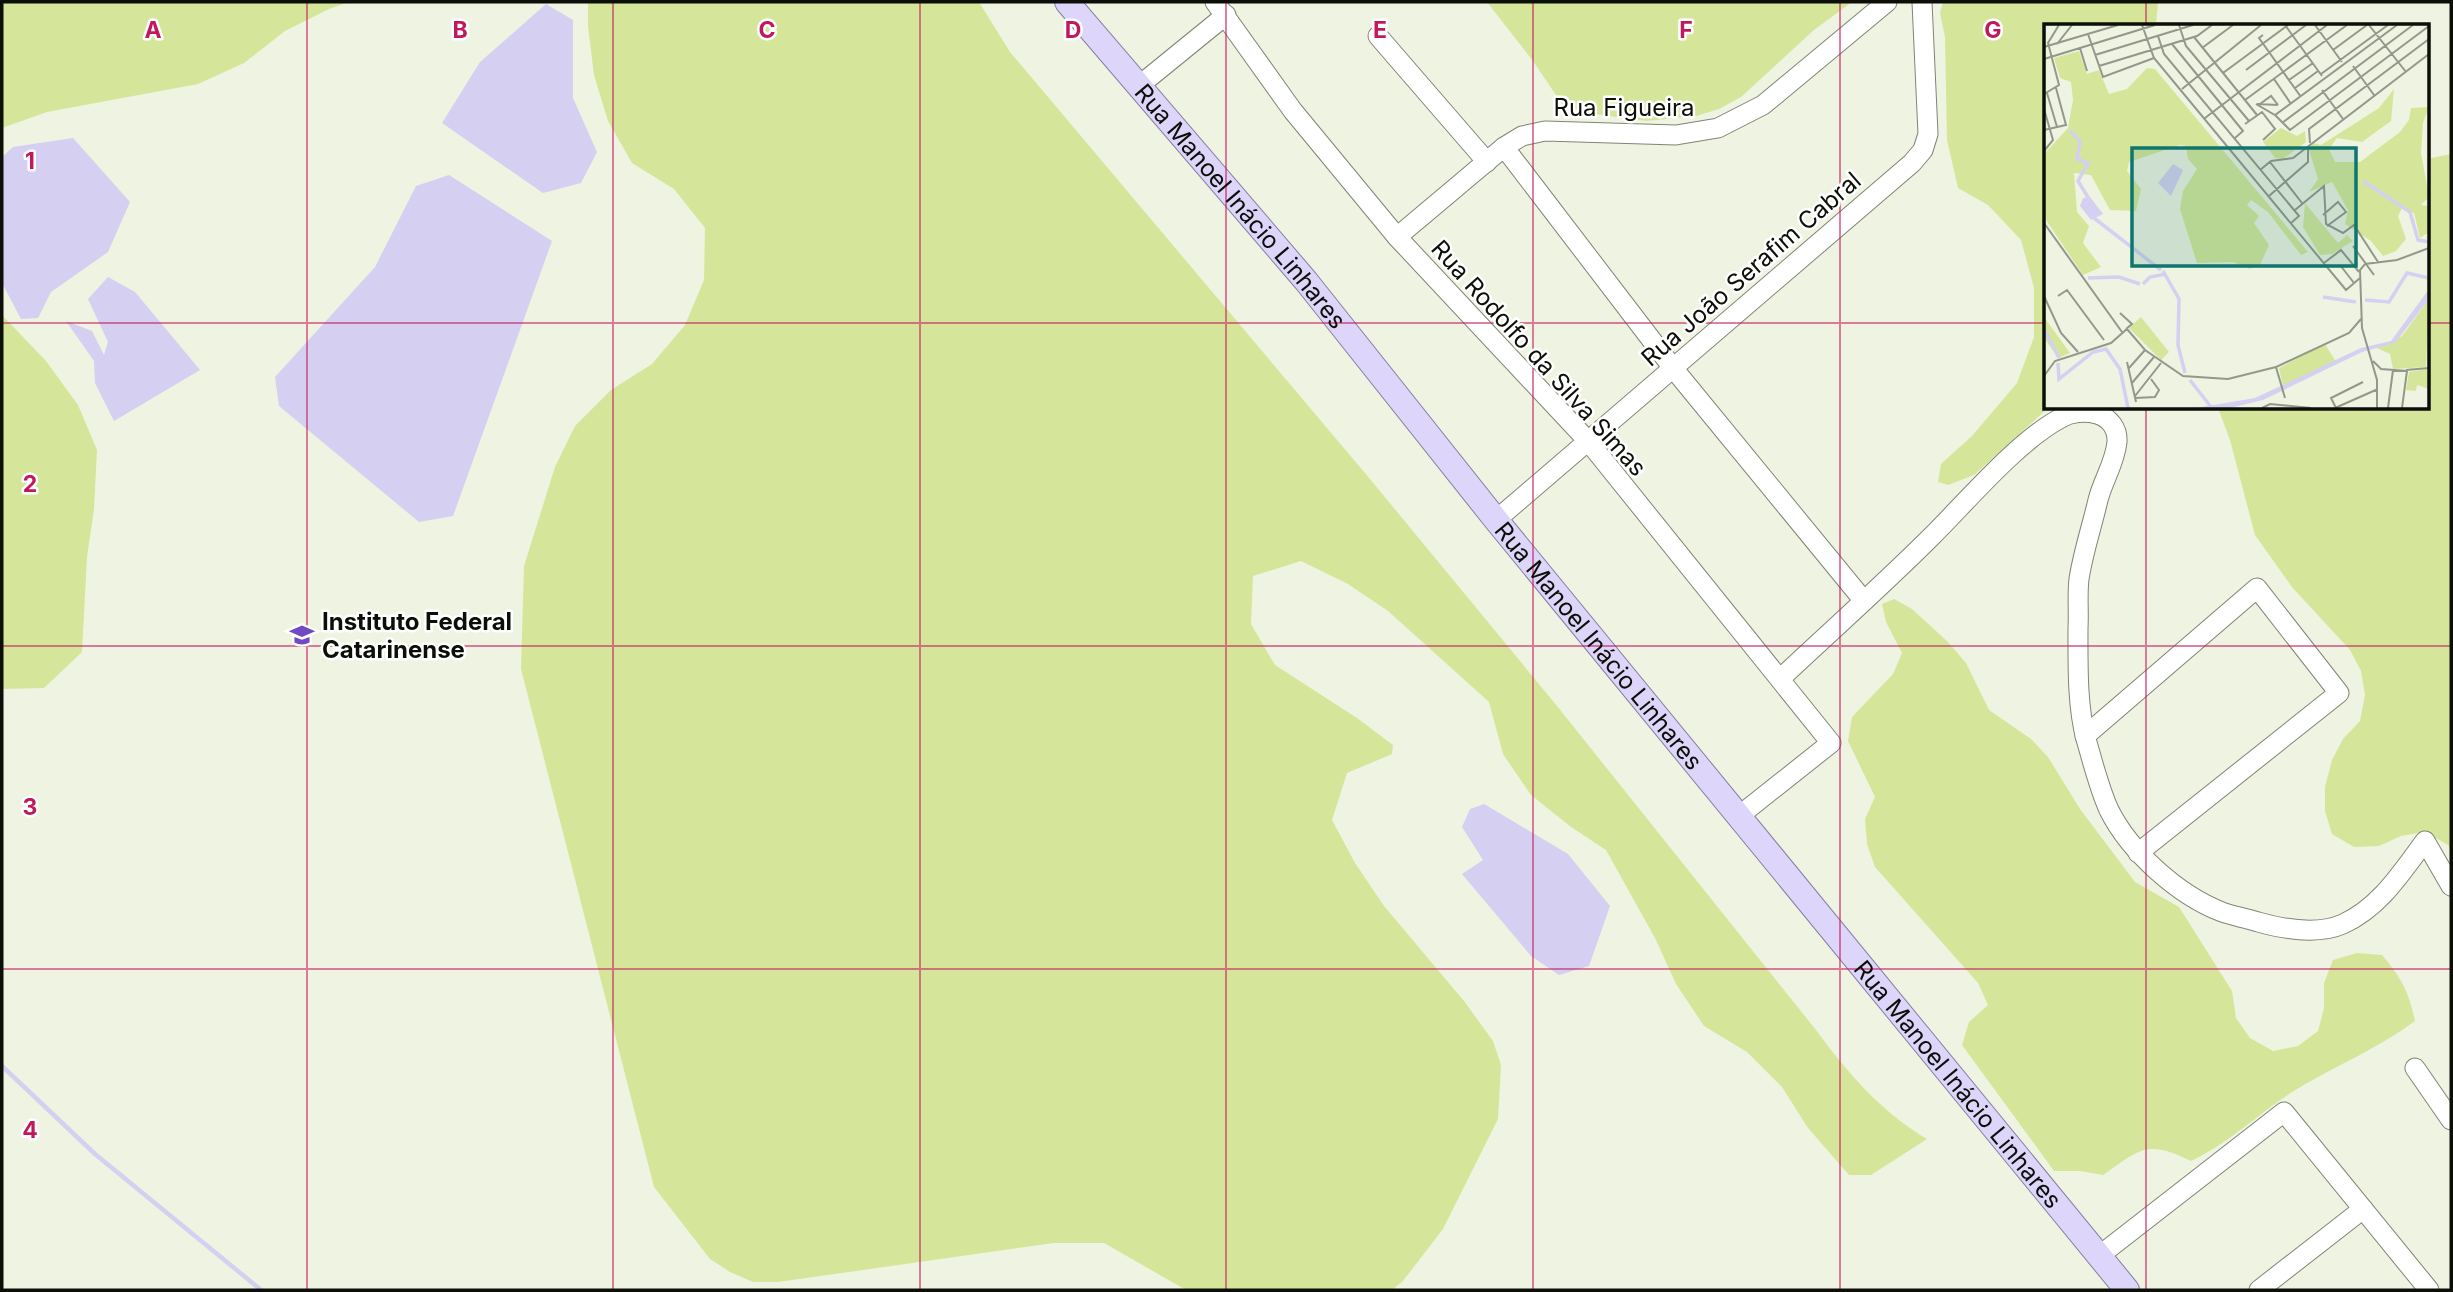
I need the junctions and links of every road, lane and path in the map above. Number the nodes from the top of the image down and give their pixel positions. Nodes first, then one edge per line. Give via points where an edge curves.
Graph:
1 (1067, 2) edge
2 (1887, 2) edge
3 (1922, 2) edge
4 (1221, 9) edge
5 (1378, 36) dead end
6 (1140, 85) junction
7 (1504, 147) junction
8 (1487, 162) junction
9 (1397, 237) junction
10 (1673, 368) junction
11 (1588, 441) junction
12 (1496, 520) junction
13 (1864, 601) junction
14 (1780, 679) junction
15 (2085, 736) junction
16 (1739, 816) junction
17 (2138, 853) junction
18 (2451, 886) edge
19 (2415, 1068) dead end
20 (2451, 1120) edge
21 (2363, 1209) junction
22 (2099, 1256) junction
23 (2272, 1287) edge
24 (2127, 1290) edge
25 (2429, 1290) edge

1 - 6 main road, Rua Manoel Inácio Linhares
2 - 7 street, Rua Figueira via 1763,105 1718,128 1676,135 1545,131 1522,136
3 - 10 street, Rua João Serafim Cabral via 1928,134 1923,150
4 - 6 street
4 - 9 street, Rua Rodolfo da Silva Simas via 1293,111
5 - 8 street
6 - 12 main road, Rua Manoel Inácio Linhares via 1306,281
7 - 8 street, Rua Figueira
7 - 10 street
8 - 9 street, Rua Figueira
9 - 11 street, Rua Rodolfo da Silva Simas
10 - 11 street, Rua João Serafim Cabral
10 - 13 street
11 - 12 street, Rua João Serafim Cabral
11 - 14 street, Rua Rodolfo da Silva Simas
12 - 16 main road, Rua Manoel Inácio Linhares
13 - 14 street
13 - 15 street via 2048,426 2070,414 2099,415 2116,429 2117,441 2079,578 2078,672
14 - 16 street, Rua Rodolfo da Silva Simas via 1831,743
15 - 17 street via 2110,810
15 - 17 street via 2257,588 2339,693
16 - 22 main road, Rua Manoel Inácio Linhares
17 - 18 street via 2167,879 2223,912 2307,930 2340,925 2365,911 2384,895 2425,841
19 - 20 street
21 - 22 street via 2284,1112
21 - 23 street
21 - 25 street
22 - 24 main road, Rua Manoel Inácio Linhares

